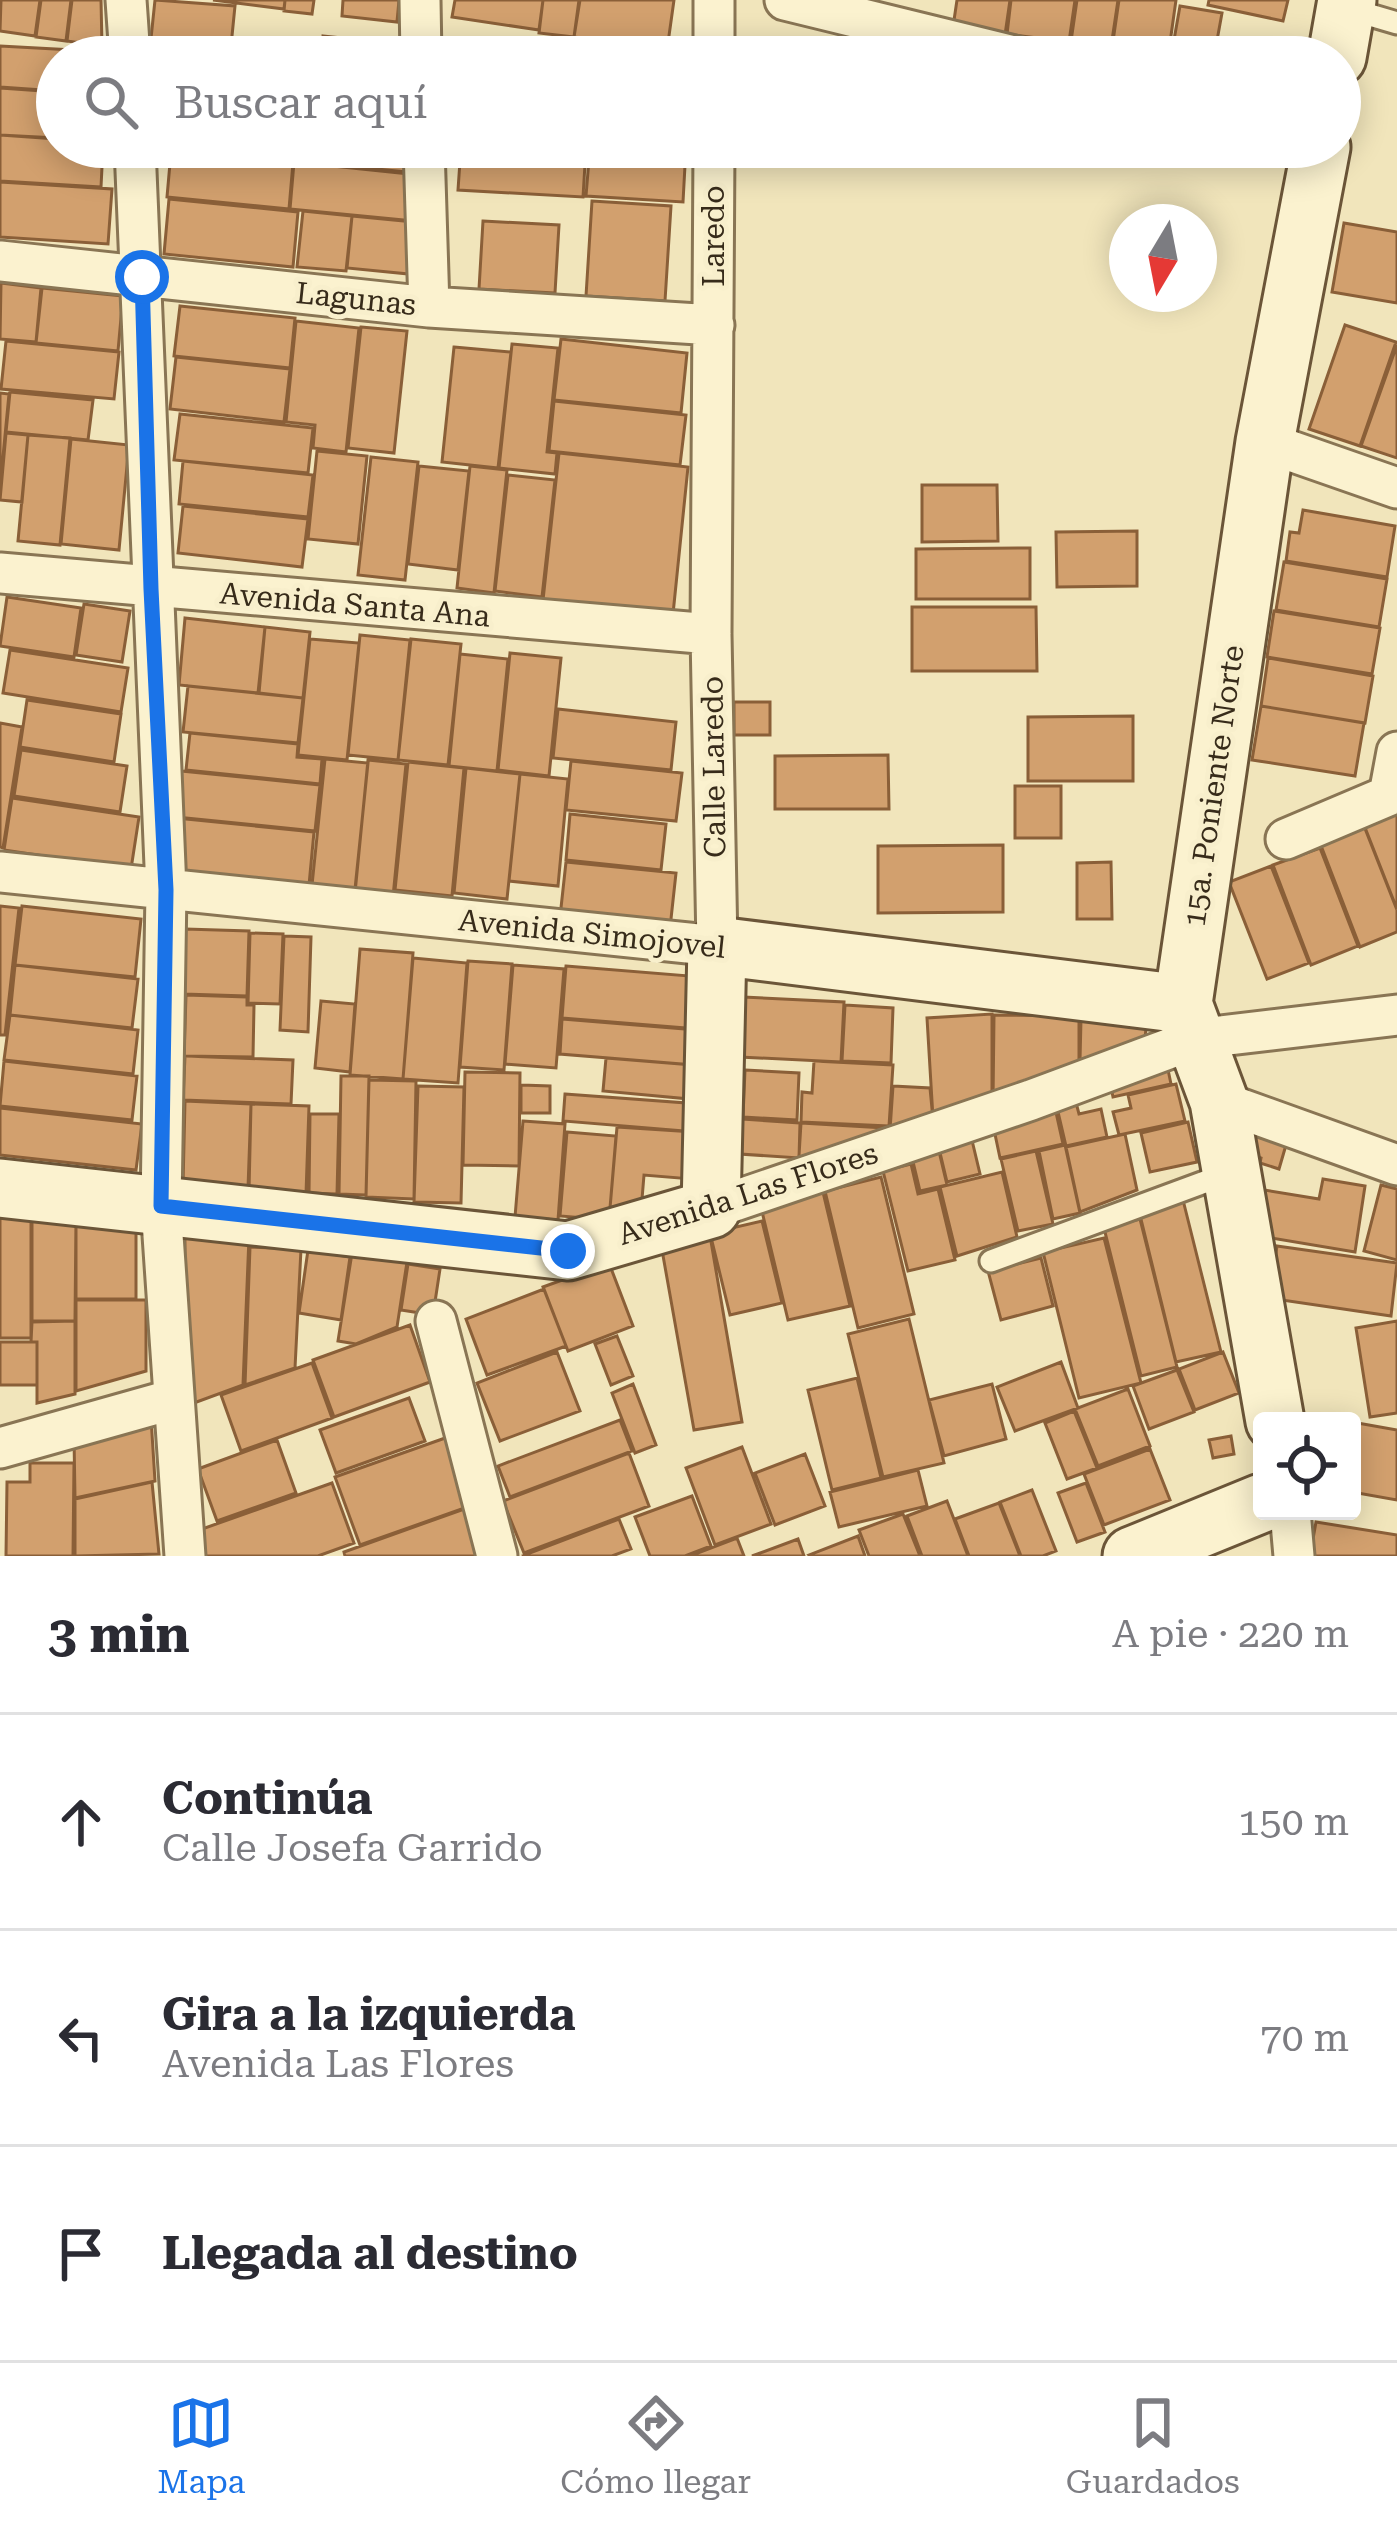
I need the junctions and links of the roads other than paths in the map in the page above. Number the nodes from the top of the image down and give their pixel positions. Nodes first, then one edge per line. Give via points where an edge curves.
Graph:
1 (126, 0) edge
2 (420, 0) edge
3 (714, 0) edge
4 (785, 0) edge
5 (918, 17) edge
6 (129, 36) edge
7 (421, 36) edge
8 (714, 36) edge
9 (966, 36) edge
10 (136, 168) edge
11 (425, 168) edge
12 (714, 168) edge
13 (1317, 168) edge
14 (0, 261) edge
15 (142, 277) junction
16 (429, 307) junction
17 (713, 325) junction
18 (1265, 442) junction
19 (1397, 488) edge
20 (0, 573) edge
21 (151, 589) junction
22 (711, 634) junction
23 (1397, 752) edge
24 (1393, 793) edge
25 (1286, 839) dead end
26 (0, 872) edge
27 (166, 890) junction
28 (717, 946) junction
29 (1397, 1015) edge
30 (1189, 1021) junction
31 (1219, 1101) junction
32 (1397, 1165) edge
33 (1230, 1173) junction
34 (0, 1188) edge
35 (161, 1206) junction
36 (711, 1209) junction
37 (991, 1261) dead end
38 (436, 1321) dead end
39 (174, 1399) junction
40 (1273, 1412) edge
41 (0, 1448) edge
42 (1253, 1507) edge
43 (1291, 1520) edge
44 (184, 1556) edge
45 (497, 1556) edge
46 (1132, 1556) edge
47 (1294, 1556) edge

1 - 6 street
2 - 7 street
3 - 8 street
4 - 5 street
5 - 9 street
10 - 15 street
11 - 16 street
12 - 17 street, Laredo
13 - 18 street, 15a. Poniente Norte
14 - 15 street, Lagunas
15 - 16 street, Lagunas
15 - 21 street
16 - 17 street, Lagunas
17 - 22 street, Calle Laredo
18 - 19 street
18 - 30 street, 15a. Poniente Norte
20 - 21 street, Avenida Santa Ana
21 - 22 street, Avenida Santa Ana
21 - 27 street
22 - 28 street, Calle Laredo
23 - 24 street
24 - 25 street
26 - 27 street, Avenida Simojovel
27 - 28 street, Avenida Simojovel
27 - 35 street
28 - 30 street, Avenida Simojovel
28 - 36 street, Calle Laredo
29 - 30 street, Avenida Las Flores
30 - 31 street, 15a. Poniente Norte
30 - 36 street, Avenida Las Flores via 1030,1100
31 - 32 street
31 - 33 street, 15a. Poniente Norte
33 - 37 lane
33 - 40 street, 15a. Poniente Norte
34 - 35 street, Avenida Las Flores
35 - 36 street, Avenida Las Flores via 568,1251
35 - 39 street
38 - 45 street
39 - 41 street
39 - 44 street
42 - 46 street
43 - 47 street

